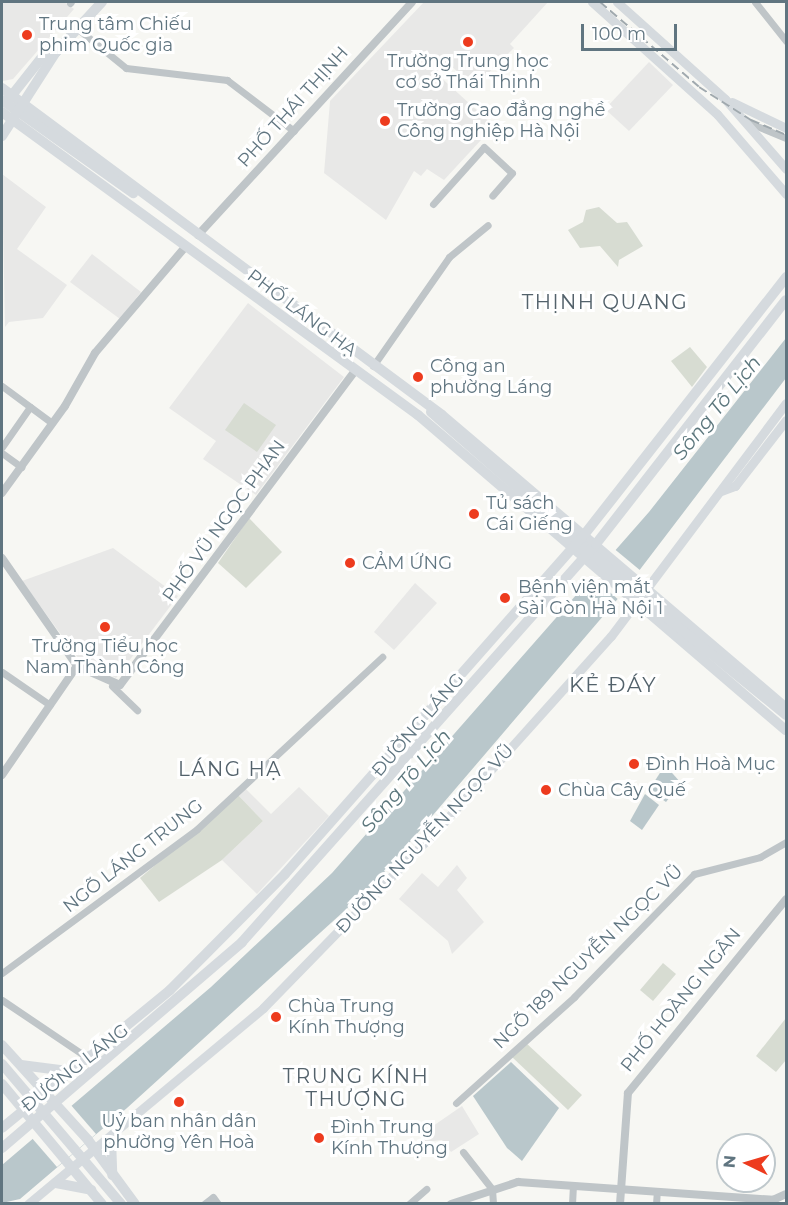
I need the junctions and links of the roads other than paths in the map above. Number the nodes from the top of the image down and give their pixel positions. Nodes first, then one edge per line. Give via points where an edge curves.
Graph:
1 (99, 2) edge
2 (412, 2) edge
3 (592, 2) edge
4 (617, 2) edge
5 (755, 2) edge
6 (78, 30) junction
7 (786, 41) edge
8 (671, 50) junction
9 (56, 52) junction
10 (659, 62) junction
11 (2, 88) edge
12 (12, 94) junction
13 (725, 99) junction
14 (2, 100) edge
15 (26, 104) junction
16 (2, 112) edge
17 (42, 117) junction
18 (15, 122) junction
19 (745, 122) junction
20 (786, 128) edge
21 (294, 131) junction
22 (31, 133) junction
23 (2, 136) edge
24 (786, 138) edge
25 (786, 169) edge
26 (118, 185) junction
27 (786, 194) edge
28 (143, 195) junction
29 (492, 196) dead end
30 (433, 204) dead end
31 (136, 208) junction
32 (488, 225) dead end
33 (198, 235) junction
34 (186, 246) junction
35 (786, 277) edge
36 (786, 300) edge
37 (292, 306) junction
38 (283, 317) junction
39 (733, 347) junction
40 (743, 356) junction
41 (373, 366) junction
42 (356, 369) junction
43 (3, 390) edge
44 (425, 404) junction
45 (786, 404) edge
46 (30, 407) junction
47 (418, 415) junction
48 (786, 420) edge
49 (52, 423) junction
50 (442, 427) junction
51 (2, 447) edge
52 (2, 453) edge
53 (21, 467) junction
54 (719, 492) junction
55 (2, 493) edge
56 (545, 504) junction
57 (534, 517) junction
58 (584, 535) junction
59 (596, 544) junction
60 (571, 550) junction
61 (2, 558) edge
62 (583, 560) junction
63 (644, 585) junction
64 (631, 602) junction
65 (682, 616) junction
66 (669, 632) junction
67 (382, 657) dead end
68 (76, 666) junction
69 (2, 672) edge
70 (112, 686) junction
71 (50, 705) junction
72 (137, 710) dead end
73 (785, 712) edge
74 (786, 723) edge
75 (786, 730) edge
76 (2, 775) edge
77 (344, 809) junction
78 (355, 818) junction
79 (786, 842) edge
80 (786, 899) edge
81 (2, 973) edge
82 (2, 1000) edge
83 (5, 1048) edge
84 (88, 1058) junction
85 (2, 1064) edge
86 (18, 1064) junction
87 (2, 1070) edge
88 (68, 1071) junction
89 (2, 1084) edge
90 (43, 1090) junction
91 (456, 1103) dead end
92 (58, 1106) junction
93 (22, 1109) junction
94 (32, 1121) junction
95 (2, 1128) edge
96 (111, 1138) junction
97 (2, 1148) edge
98 (95, 1151) junction
99 (463, 1152) dead end
100 (72, 1170) junction
101 (112, 1175) junction
102 (56, 1183) junction
103 (573, 1187) junction
104 (426, 1189) dead end
105 (91, 1190) junction
106 (492, 1190) junction
107 (621, 1191) junction
108 (657, 1191) junction
109 (786, 1194) edge
110 (215, 1200) edge
111 (774, 1202) edge
112 (28, 1203) edge
113 (102, 1203) edge
114 (120, 1203) edge
115 (135, 1203) edge
116 (204, 1203) edge
117 (409, 1203) edge
118 (452, 1203) edge
119 (493, 1203) edge
120 (572, 1203) edge
121 (620, 1203) edge
122 (656, 1203) edge

1 - 6 main road
2 - 21 street, PHỐ THÁI THỊNH
3 - 10 main road
4 - 8 main road
5 - 7 street
6 - 9 main road
6 - 21 street via 126,68 227,80
8 - 10 main road
8 - 13 main road
9 - 12 main road via 43,56
9 - 15 main road
10 - 27 main road via 717,114
11 - 12 main road, PHỐ LÁNG HẠ
12 - 15 main road, PHỐ LÁNG HẠ
12 - 16 main road
13 - 19 main road
13 - 20 main road
14 - 26 main road
15 - 17 main road, PHỐ LÁNG HẠ
15 - 18 main road
16 - 18 main road, PHỐ LÁNG HẠ
17 - 22 main road
17 - 28 main road, PHỐ LÁNG HẠ
18 - 22 main road, PHỐ LÁNG HẠ
18 - 23 main road
19 - 24 street
19 - 25 main road
21 - 33 street, PHỐ THÁI THỊNH
22 - 31 main road, PHỐ LÁNG HẠ
26 - 28 main road
26 - 31 main road
28 - 33 main road, PHỐ LÁNG HẠ
29 - 30 street via 512,173 484,147
31 - 34 main road, PHỐ LÁNG HẠ
32 - 41 street via 449,257
33 - 37 main road, PHỐ LÁNG HẠ
34 - 38 main road, PHỐ LÁNG HẠ
34 - 49 street via 95,353
35 - 39 main road, ĐƯỜNG LÁNG
36 - 40 main road, ĐƯỜNG LÁNG
37 - 38 main road
37 - 41 main road, PHỐ LÁNG HẠ
38 - 42 main road, PHỐ LÁNG HẠ
39 - 40 main road
39 - 58 main road, ĐƯỜNG LÁNG
40 - 59 main road, ĐƯỜNG LÁNG
41 - 44 main road, PHỐ LÁNG HẠ
42 - 47 main road, PHỐ LÁNG HẠ
42 - 70 street, PHỐ VŨ NGỌC PHAN via 160,635 123,682
43 - 46 street
44 - 50 main road
44 - 56 main road, PHỐ LÁNG HẠ
45 - 54 main road, ĐƯỜNG NGUYỄN NGỌC VŨ
46 - 49 street
46 - 51 street
47 - 50 main road
47 - 57 main road, PHỐ LÁNG HẠ
48 - 54 main road, ĐƯỜNG NGUYỄN NGỌC VŨ via 735,486
49 - 53 street
50 - 73 main road
52 - 53 street
53 - 55 street
54 - 63 main road, ĐƯỜNG NGUYỄN NGỌC VŨ
56 - 57 main road
56 - 58 main road, PHỐ LÁNG HẠ
57 - 60 main road, PHỐ LÁNG HẠ
58 - 59 main road, PHỐ LÁNG HẠ
58 - 60 main road, ĐƯỜNG LÁNG
59 - 62 main road, ĐƯỜNG LÁNG
59 - 63 main road, PHỐ LÁNG HẠ
60 - 62 main road, PHỐ LÁNG HẠ
60 - 77 main road, ĐƯỜNG LÁNG
61 - 68 street
62 - 64 main road, PHỐ LÁNG HẠ
62 - 78 main road, ĐƯỜNG LÁNG
63 - 64 main road, ĐƯỜNG NGUYỄN NGỌC VŨ
63 - 65 main road, PHỐ LÁNG HẠ
64 - 66 main road, PHỐ LÁNG HẠ
64 - 96 main road, ĐƯỜNG NGUYỄN NGỌC VŨ via 490,772 289,985
65 - 66 main road
65 - 73 main road, PHỐ LÁNG HẠ
66 - 75 main road, PHỐ LÁNG HẠ
67 - 81 street, NGÕ LÁNG TRUNG via 196,829
68 - 70 street
68 - 71 street
69 - 71 street
70 - 72 street
71 - 76 street
73 - 74 main road
77 - 78 main road
77 - 84 main road, ĐƯỜNG LÁNG via 192,970
78 - 92 main road, ĐƯỜNG LÁNG via 219,964
79 - 91 street, NGÕ 189 NGUYỄN NGỌC VŨ via 760,857 694,874 574,997
80 - 107 street, PHỐ HOÀNG NGÂN via 627,1093
82 - 84 street
83 - 86 main road
83 - 87 main road
84 - 88 main road, ĐƯỜNG LÁNG
85 - 114 main road
86 - 88 main road
86 - 90 main road
88 - 90 main road, ĐƯỜNG LÁNG
89 - 93 main road
90 - 92 main road
90 - 93 main road, ĐƯỜNG LÁNG
92 - 94 main road, ĐƯỜNG LÁNG
92 - 98 main road
93 - 94 main road
93 - 95 main road, ĐƯỜNG LÁNG
94 - 97 main road, ĐƯỜNG LÁNG
94 - 100 main road
96 - 98 main road, ĐƯỜNG NGUYỄN NGỌC VŨ
96 - 101 main road
98 - 100 main road, ĐƯỜNG NGUYỄN NGỌC VŨ
98 - 101 main road
99 - 106 street
100 - 102 main road, ĐƯỜNG NGUYỄN NGỌC VŨ
100 - 105 main road
101 - 105 main road via 94,1177
101 - 115 main road
102 - 105 main road
102 - 112 main road, ĐƯỜNG NGUYỄN NGỌC VŨ
103 - 106 street via 518,1182
103 - 107 street
103 - 120 street
104 - 117 street
105 - 113 main road
106 - 118 street
106 - 119 street
107 - 108 street
107 - 121 street, PHỐ HOÀNG NGÂN
108 - 111 street
108 - 122 street
109 - 111 street
110 - 116 street

